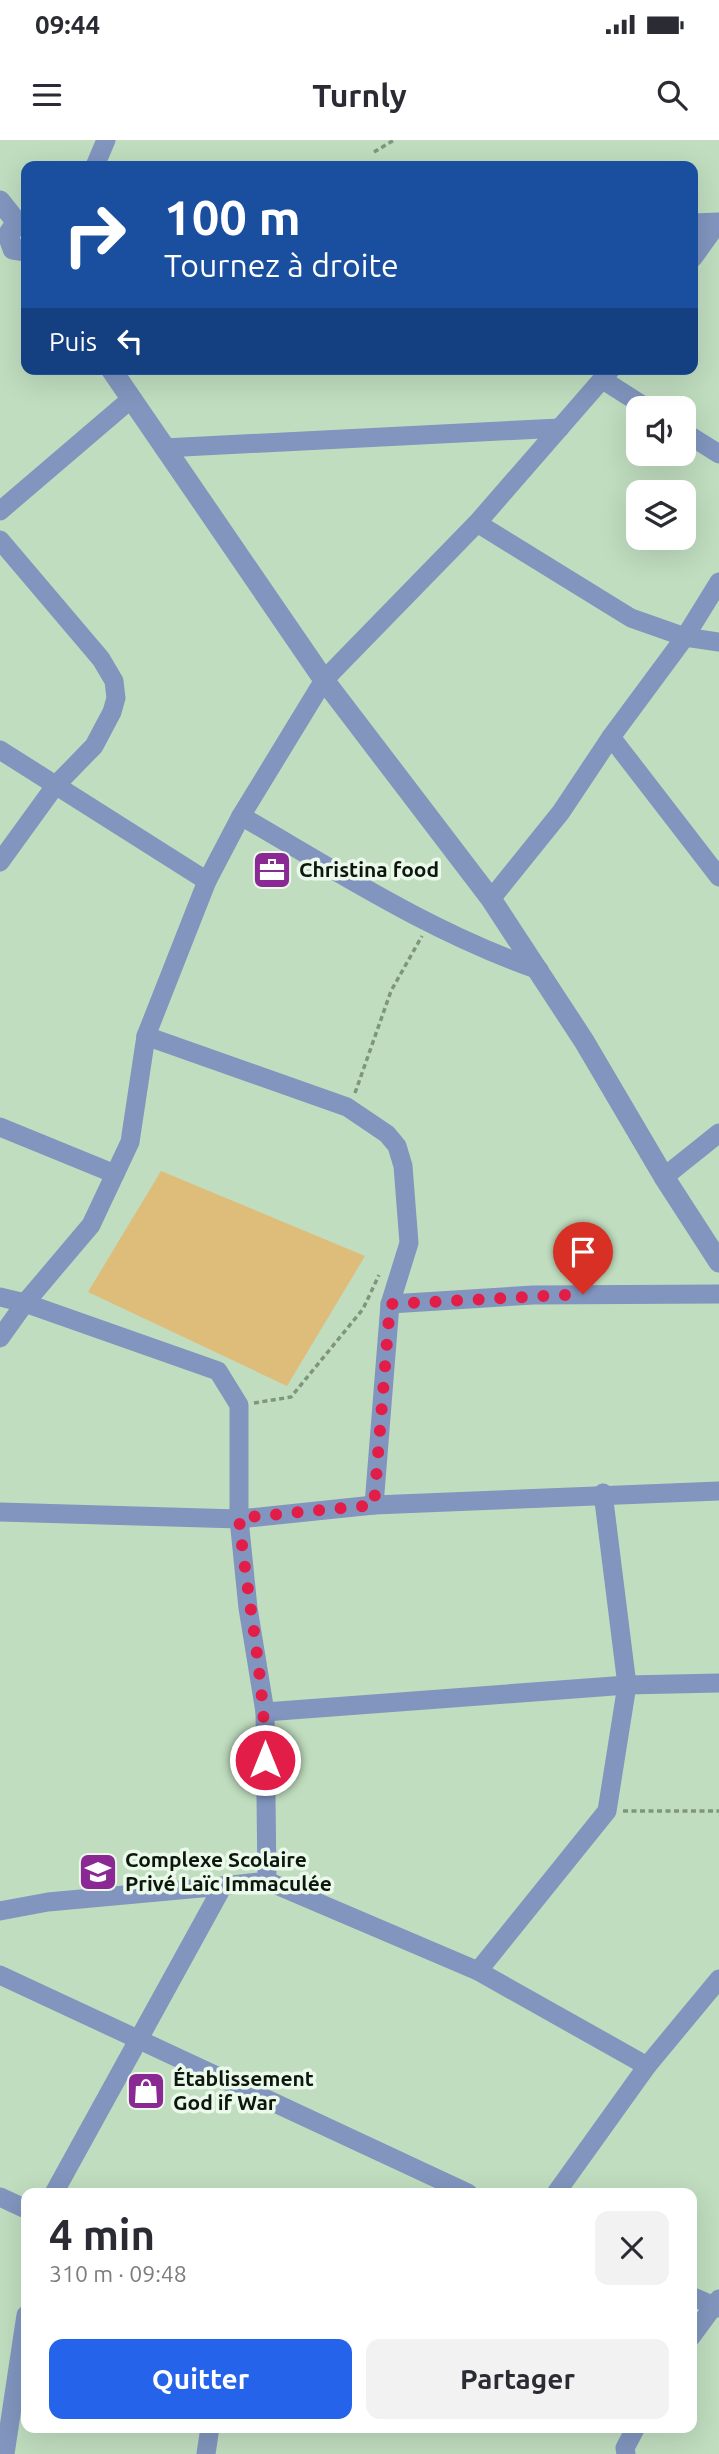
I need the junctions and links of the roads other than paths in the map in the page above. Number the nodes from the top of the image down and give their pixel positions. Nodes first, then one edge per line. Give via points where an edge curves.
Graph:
1 (106, 140) edge
2 (97, 161) edge
3 (0, 201) edge
4 (719, 223) edge
5 (698, 224) edge
6 (16, 238) edge
7 (698, 251) edge
8 (115, 375) edge
9 (607, 375) edge
10 (632, 396) edge
11 (131, 399) junction
12 (560, 428) junction
13 (696, 440) edge
14 (164, 448) junction
15 (719, 454) edge
16 (0, 511) edge
17 (477, 523) junction
18 (0, 540) edge
19 (719, 582) edge
20 (685, 637) junction
21 (719, 642) edge
22 (324, 680) junction
23 (611, 737) junction
24 (0, 750) edge
25 (55, 786) junction
26 (241, 816) junction
27 (0, 862) edge
28 (719, 877) edge
29 (207, 881) junction
30 (491, 899) junction
31 (538, 970) junction
32 (146, 1036) junction
33 (0, 1127) edge
34 (719, 1133) edge
35 (115, 1174) junction
36 (664, 1177) junction
37 (719, 1262) edge
38 (719, 1294) edge
39 (0, 1297) edge
40 (25, 1303) junction
41 (390, 1304) junction
42 (0, 1338) edge
43 (719, 1491) edge
44 (603, 1493) junction
45 (374, 1505) junction
46 (0, 1512) edge
47 (239, 1518) junction
48 (719, 1684) edge
49 (627, 1685) junction
50 (265, 1712) junction
51 (267, 1881) junction
52 (223, 1886) junction
53 (0, 1911) edge
54 (478, 1971) junction
55 (0, 1975) edge
56 (719, 1979) edge
57 (137, 2040) junction
58 (647, 2066) junction
59 (57, 2188) edge
60 (457, 2188) edge
61 (560, 2188) edge
62 (0, 2197) edge
63 (21, 2207) edge
64 (697, 2298) edge
65 (717, 2304) edge
66 (697, 2329) edge
67 (21, 2348) edge
68 (209, 2433) edge
69 (633, 2433) edge
70 (622, 2452) edge
71 (5, 2454) edge
72 (206, 2454) edge

1 - 2 street
3 - 6 street
4 - 5 street
4 - 7 street
8 - 11 street
9 - 10 street
9 - 12 street
11 - 14 street
11 - 16 street
12 - 14 street
12 - 17 street
13 - 15 street
14 - 22 street
17 - 20 street via 631,618
17 - 22 street
18 - 25 street via 101,659 114,681 112,712 94,746
19 - 20 street
20 - 21 street
20 - 23 street
22 - 26 street
22 - 30 street
23 - 28 street
23 - 30 street via 561,812
24 - 25 street
25 - 27 street
25 - 29 street
26 - 29 street
26 - 31 street via 429,924
29 - 32 street
30 - 31 street
31 - 36 street
32 - 35 street via 130,1142
32 - 41 street via 347,1107 387,1134 397,1146 403,1166 409,1243
33 - 35 street
34 - 36 street
35 - 40 street via 91,1225
36 - 37 street
38 - 41 street via 533,1295
39 - 40 street
40 - 42 street
40 - 47 street via 218,1371 239,1405
41 - 45 street
43 - 44 street
44 - 45 street
44 - 49 street
45 - 47 street
46 - 47 street
47 - 50 street
48 - 49 street
49 - 50 street
49 - 54 street via 607,1811
50 - 51 street
51 - 52 street
51 - 54 street
52 - 53 street via 48,1902
52 - 57 street
54 - 58 street
55 - 57 street
56 - 58 street
57 - 59 street
57 - 60 street
58 - 61 street
62 - 63 street
64 - 65 street
65 - 66 street
67 - 71 street
68 - 72 street
69 - 70 street

